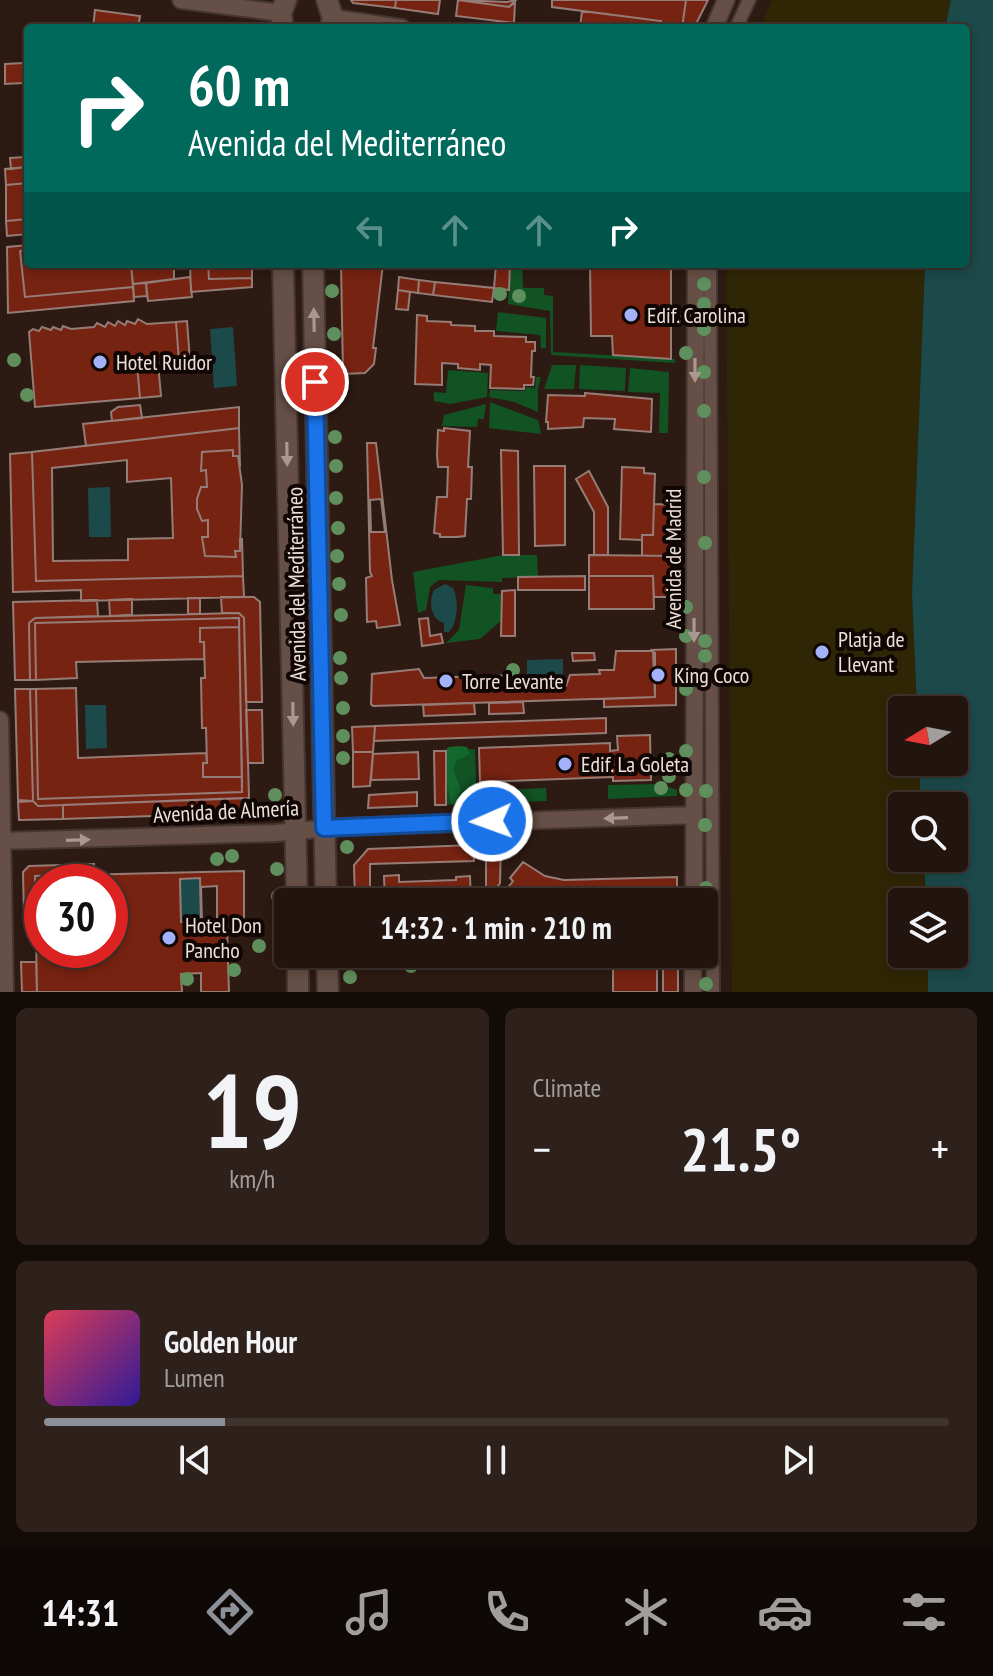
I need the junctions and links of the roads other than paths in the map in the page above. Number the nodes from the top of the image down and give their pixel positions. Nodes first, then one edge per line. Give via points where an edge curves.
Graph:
1 (181, 0) edge
2 (726, 0) edge
3 (749, 0) edge
4 (283, 14) edge
5 (330, 15) edge
6 (380, 24) edge
7 (716, 24) edge
8 (738, 24) edge
9 (283, 268) edge
10 (313, 268) edge
11 (696, 268) edge
12 (710, 268) edge
13 (0, 720) edge
14 (694, 815) junction
15 (324, 828) junction
16 (295, 832) junction
17 (1, 841) edge
18 (297, 888) edge
19 (326, 888) edge
20 (694, 888) edge
21 (298, 968) edge
22 (327, 968) edge
23 (693, 968) edge
24 (5, 992) edge
25 (298, 992) edge
26 (328, 992) edge
27 (693, 992) edge
28 (713, 992) edge

1 - 4 street
2 - 7 street
3 - 8 street
5 - 6 street
9 -> 16 street, Avenida del Mediterráneo
15 -> 10 street, Avenida del Mediterráneo
11 -> 14 street, Avenida de Madrid
12 - 28 street
13 - 17 street
14 -> 15 street, Avenida de Almería
14 - 20 street, Avenida de Madrid
15 - 16 street, Avenida de Almería
15 - 19 street, Avenida del Mediterráneo
17 -> 16 street, Avenida de Almería
16 - 18 street, Avenida del Mediterráneo
17 - 24 street
21 - 25 street
22 - 26 street
23 - 27 street

